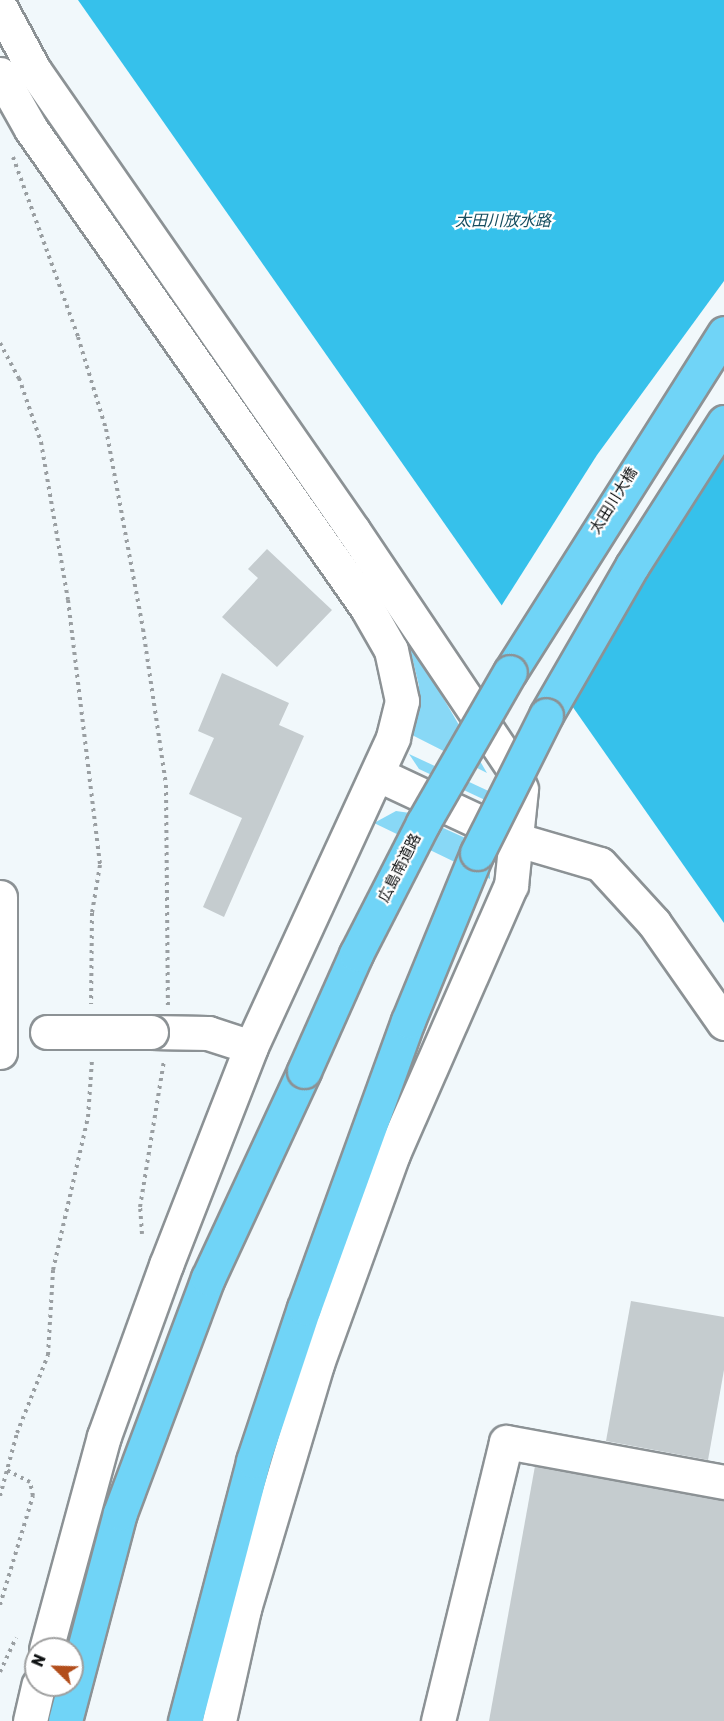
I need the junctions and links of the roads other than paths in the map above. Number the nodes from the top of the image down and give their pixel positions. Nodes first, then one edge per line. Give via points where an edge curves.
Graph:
1 (0, 7) edge
2 (0, 74) edge
3 (724, 333) edge
4 (724, 422) edge
5 (510, 672) joint
6 (377, 774) junction
7 (518, 840) junction
8 (0, 897) edge
9 (724, 1023) edge
10 (0, 1039) edge
11 (251, 1047) junction
12 (724, 1482) edge
13 (49, 1637) edge
14 (35, 1697) edge
15 (30, 1721) edge
16 (65, 1721) edge
17 (185, 1721) edge
18 (219, 1721) edge
19 (438, 1721) edge

1 - 7 street via 34,70 91,156 514,770 521,789
2 - 6 street via 31,129 367,608 391,650 402,701 393,738
3 - 5 highway, 太田川大橋
4 - 17 highway, bridge via 632,566 546,715 477,853 408,1021 304,1308 253,1461
5 - 16 highway, 広島南道路, bridge via 423,823 356,954 208,1278 100,1576
6 - 7 street
6 - 11 street
7 - 9 street via 600,864 654,923
7 - 18 street via 511,885 393,1154 317,1364 244,1609
8 - 10 street
10 - 11 street, bridge via 47,1032 208,1033
11 - 13 street via 104,1436
12 - 19 street via 506,1442
14 - 15 street

